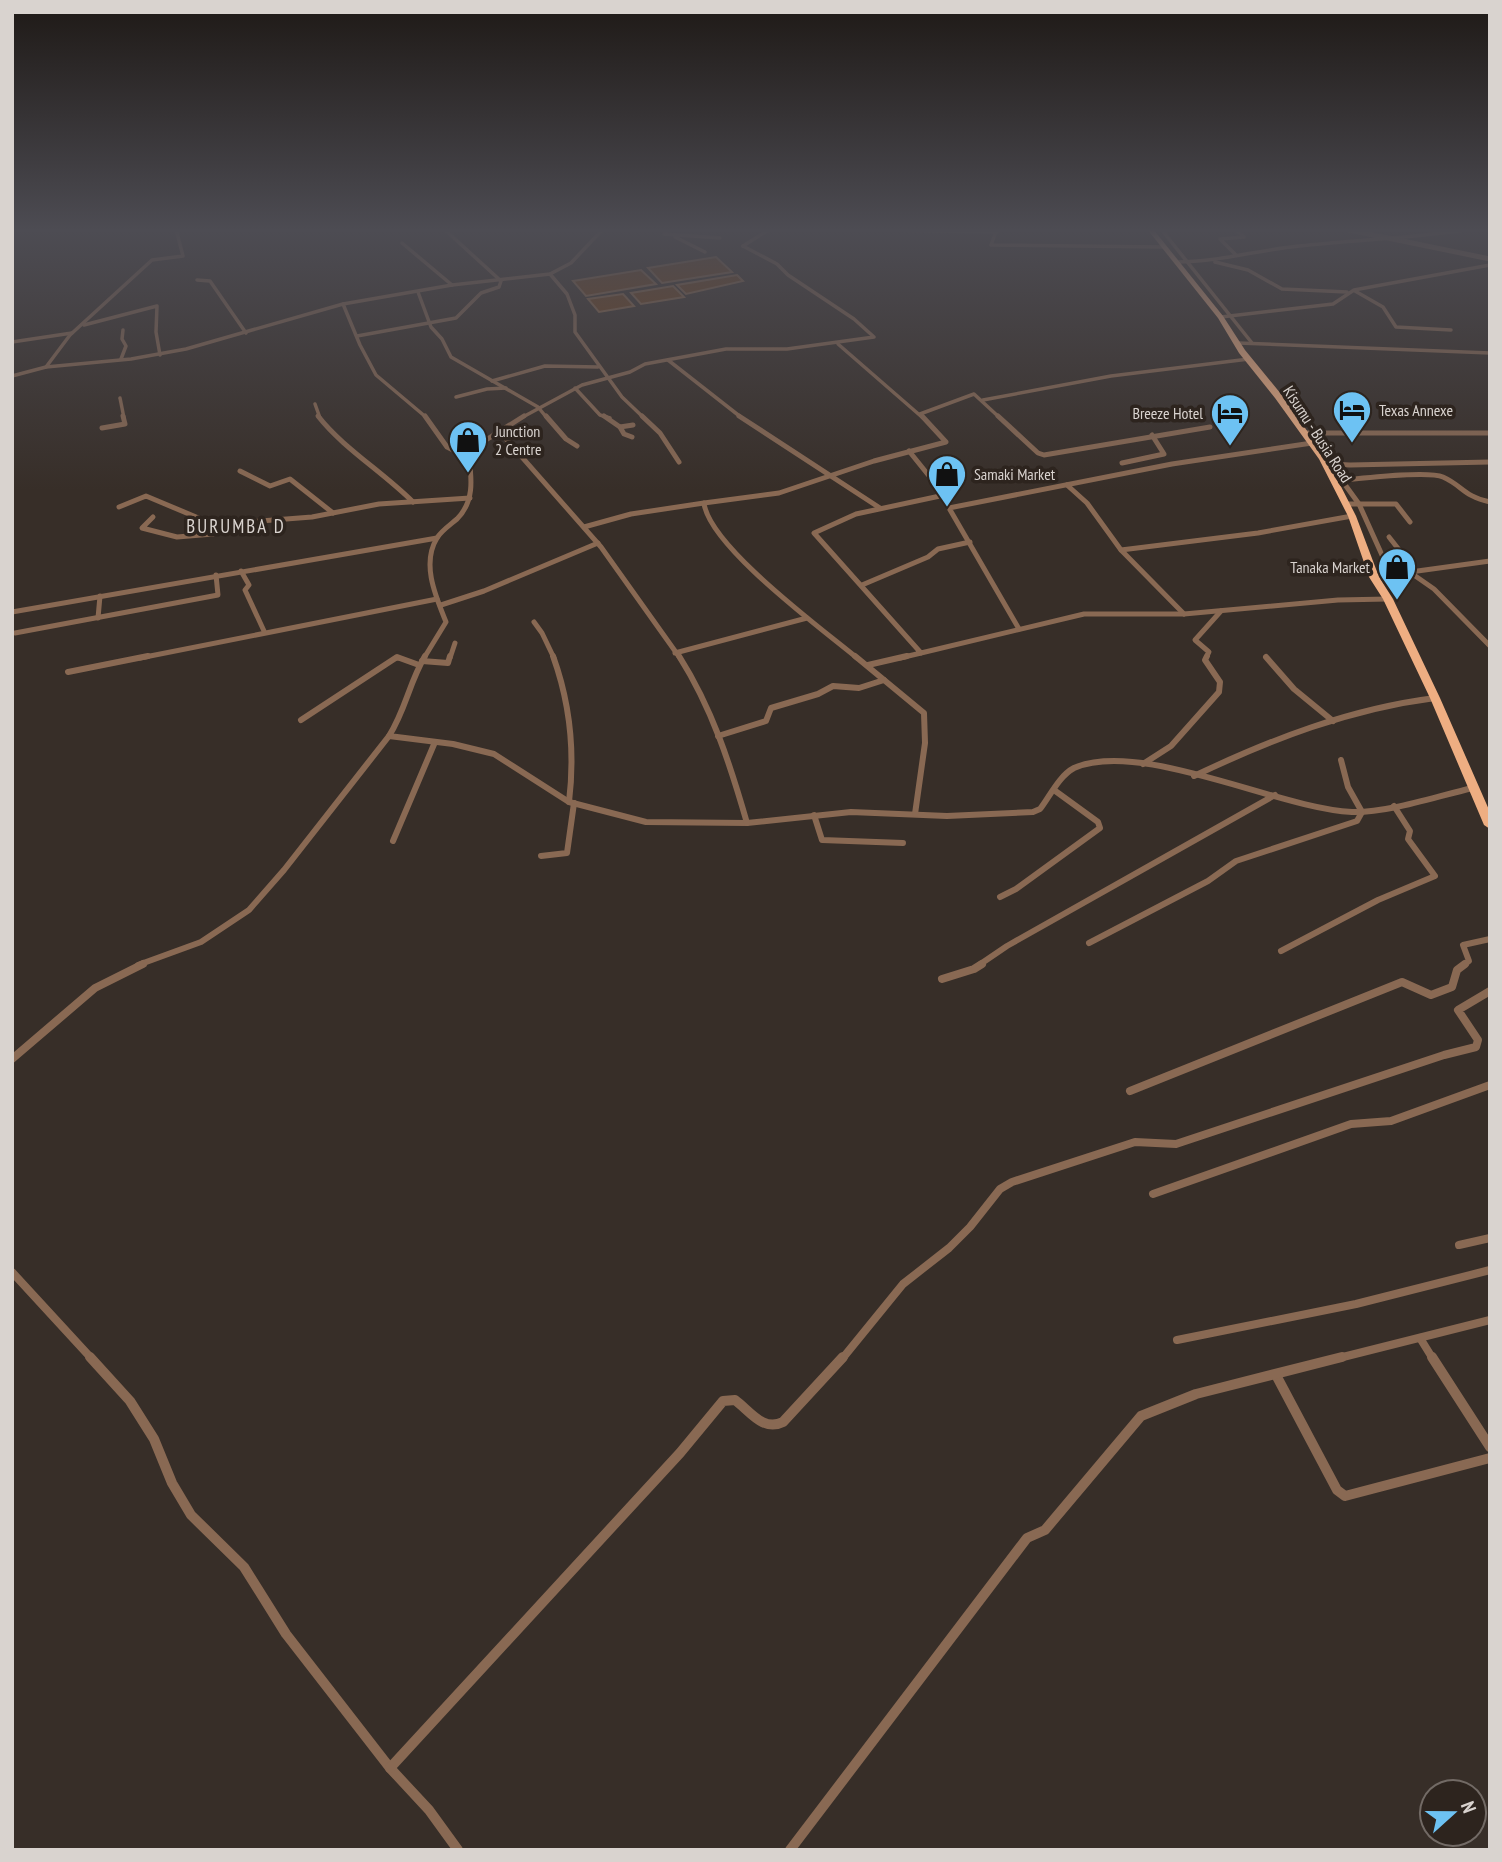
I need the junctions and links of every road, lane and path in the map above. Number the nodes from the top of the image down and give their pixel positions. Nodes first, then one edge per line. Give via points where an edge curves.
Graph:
1 (92, 316) edge
2 (120, 316) edge
3 (157, 316) edge
4 (235, 316) edge
5 (302, 316) edge
6 (348, 316) edge
7 (426, 316) edge
8 (458, 316) edge
9 (575, 316) edge
10 (846, 316) edge
11 (1232, 316) joint
12 (1389, 316) edge
13 (1221, 317) joint
14 (429, 324) junction
15 (81, 326) junction
16 (123, 330) dead end
17 (1451, 330) dead end
18 (246, 332) junction
19 (72, 333) junction
20 (357, 337) junction
21 (12, 342) edge
22 (1238, 343) junction
23 (1252, 343) junction
24 (838, 344) junction
25 (1490, 352) edge
26 (160, 355) junction
27 (121, 359) junction
28 (1249, 359) junction
29 (668, 360) junction
30 (46, 367) junction
31 (598, 367) junction
32 (12, 376) edge
33 (606, 379) junction
34 (494, 382) junction
35 (507, 388) junction
36 (575, 388) junction
37 (478, 391) junction
38 (456, 397) dead end
39 (120, 398) dead end
40 (983, 400) junction
41 (316, 404) dead end
42 (538, 407) junction
43 (920, 414) junction
44 (633, 425) dead end
45 (620, 427) junction
46 (1210, 427) dead end
47 (102, 428) dead end
48 (499, 431) junction
49 (1305, 433) junction
50 (1490, 433) edge
51 (1152, 435) junction
52 (632, 437) dead end
53 (1312, 443) junction
54 (577, 446) dead end
55 (909, 451) junction
56 (469, 458) junction
57 (679, 462) dead end
58 (1327, 462) junction
59 (1490, 462) edge
60 (1122, 463) dead end
61 (240, 471) dead end
62 (832, 475) junction
63 (1340, 482) junction
64 (1067, 485) junction
65 (940, 496) junction
66 (470, 498) junction
67 (413, 502) junction
68 (1490, 502) edge
69 (704, 503) junction
70 (1346, 504) junction
71 (1359, 505) junction
72 (120, 507) dead end
73 (880, 508) junction
74 (949, 508) junction
75 (332, 513) junction
76 (1352, 516) junction
77 (153, 517) dead end
78 (1410, 522) dead end
79 (216, 524) junction
80 (584, 527) junction
81 (1389, 537) dead end
82 (437, 538) junction
83 (598, 542) junction
84 (970, 542) junction
85 (1121, 550) junction
86 (1490, 561) edge
87 (241, 571) junction
88 (1411, 573) junction
89 (216, 575) junction
90 (1391, 575) junction
91 (1374, 577) junction
92 (862, 585) junction
93 (100, 596) junction
94 (1388, 599) junction
95 (439, 602) junction
96 (1221, 611) junction
97 (12, 612) edge
98 (1184, 614) junction
99 (98, 618) junction
100 (807, 618) junction
101 (534, 622) dead end
102 (1019, 629) junction
103 (264, 631) junction
104 (15, 633) dead end
105 (455, 643) dead end
106 (1490, 646) edge
107 (675, 653) junction
108 (921, 653) junction
109 (1266, 657) dead end
110 (421, 663) junction
111 (868, 666) junction
112 (68, 671) dead end
113 (884, 680) junction
114 (1435, 698) junction
115 (301, 720) dead end
116 (1333, 721) junction
117 (389, 736) junction
118 (718, 736) junction
119 (435, 742) junction
120 (1341, 760) dead end
121 (1143, 764) junction
122 (1194, 776) junction
123 (1473, 788) junction
124 (1054, 790) junction
125 (1276, 795) junction
126 (572, 803) junction
127 (1394, 806) junction
128 (1362, 812) junction
129 (915, 814) junction
130 (814, 815) junction
131 (747, 823) junction
132 (1490, 825) edge
133 (393, 841) dead end
134 (903, 843) dead end
135 (541, 856) dead end
136 (1000, 897) dead end
137 (1490, 939) edge
138 (1088, 943) dead end
139 (1281, 951) dead end
140 (942, 979) dead end
141 (1490, 990) edge
142 (12, 1059) edge
143 (1490, 1084) edge
144 (1130, 1091) dead end
145 (1153, 1194) dead end
146 (1490, 1238) edge
147 (1459, 1245) dead end
148 (1490, 1270) edge
149 (12, 1272) edge
150 (1490, 1320) edge
151 (1420, 1338) junction
152 (1177, 1340) dead end
153 (1276, 1375) junction
154 (1490, 1447) edge
155 (1490, 1458) edge
156 (390, 1768) junction
157 (458, 1850) edge
158 (790, 1850) edge

1 - 15 street
2 - 15 street
3 - 26 street
4 - 18 street
5 - 18 street
6 - 20 street
7 - 14 street
8 - 14 street
9 - 31 street via 575,332
10 - 24 street via 874,336
11 - 13 street
11 - 23 street
12 - 17 street via 1396,327
13 - 22 highway, Kisumu - Busia Road
14 - 20 street
14 - 34 street via 453,359
15 - 19 street
16 - 27 street via 126,346
18 - 26 street
19 - 21 street
19 - 30 street
20 - 56 street via 383,384 430,420 455,455
22 - 23 street
22 - 28 highway, Kisumu - Busia Road
23 - 25 street
24 - 29 street via 745,348
24 - 43 street
26 - 27 street
27 - 30 street
28 - 40 street via 1111,376
28 - 49 highway, Kisumu - Busia Road
29 - 33 street
29 - 62 street via 729,409
30 - 32 street
31 - 33 street
31 - 34 street via 545,366
33 - 36 street
33 - 57 street via 660,433
34 - 35 street
34 - 37 street
35 - 37 street
35 - 42 street
36 - 42 street
36 - 45 street via 600,415
37 - 38 street
39 - 47 street via 125,424
40 - 43 street via 972,394
40 - 51 street via 1041,455
41 - 67 street via 317,414 332,434 377,467
42 - 48 street
42 - 54 street
43 - 55 street via 946,442
44 - 45 street
45 - 52 street
46 - 51 street
48 - 56 street via 478,444
48 - 80 street
49 - 50 street
49 - 53 highway, Kisumu - Busia Road
51 - 60 street via 1164,454
53 - 58 highway, Kisumu - Busia Road
53 - 64 street
55 - 62 street
55 - 65 street
56 - 66 street
58 - 59 street
58 - 63 highway, Kisumu - Busia Road
61 - 75 street via 270,486 294,481
62 - 69 street via 779,493
62 - 73 street
63 - 68 street via 1442,476 1471,498
63 - 70 highway, Kisumu - Busia Road
63 - 71 street
64 - 74 street
64 - 85 street via 1087,503
65 - 73 street
65 - 74 street
66 - 67 street
66 - 82 street via 460,516
67 - 75 street
69 - 80 street via 631,514
69 - 100 street via 705,512 734,553
70 - 71 street
70 - 76 highway, Kisumu - Busia Road
71 - 78 street via 1396,504
71 - 90 street
72 - 79 street via 144,496
73 - 92 street via 814,533
74 - 84 street
75 - 79 street
76 - 85 street
76 - 91 highway, Kisumu - Busia Road
77 - 79 street via 142,528 177,537 213,534
80 - 83 street
81 - 88 street via 1411,565
82 - 87 street
82 - 95 street via 430,583
83 - 95 street via 484,591
83 - 107 street
84 - 92 street via 938,549
84 - 102 street
85 - 98 street
86 - 88 street
87 - 89 street
87 - 103 street
88 - 90 street
88 - 106 street via 1434,589
89 - 93 street
89 - 99 street via 218,595
90 - 91 street
91 - 94 highway, Kisumu - Busia Road
92 - 108 street
93 - 97 street
93 - 99 street
94 - 96 street
94 - 114 highway, Kisumu - Busia Road
95 - 103 street
95 - 110 street via 446,622
96 - 98 street
96 - 121 street via 1195,640 1209,652 1205,660 1220,682 1219,692 1171,746
98 - 102 street via 1084,614
99 - 104 street
100 - 107 street
100 - 111 street
101 - 126 street via 553,660 567,715
102 - 108 street
103 - 112 street
105 - 110 street via 447,663
107 - 118 street via 691,675
108 - 111 street
109 - 116 street via 1294,689
110 - 115 street via 397,657
110 - 117 street via 402,716
111 - 113 street
113 - 118 street via 859,688 827,688 771,708 766,721
113 - 129 street via 925,715
114 - 116 street via 1395,703
114 - 123 highway, Kisumu - Busia Road
116 - 122 street via 1273,740
117 - 119 street
117 - 142 street via 249,910 201,942 131,968 95,988
118 - 131 street
119 - 126 street via 494,754
119 - 133 street
120 - 128 street via 1348,787
121 - 122 street
121 - 124 street via 1100,760 1086,764 1065,775
122 - 125 street
123 - 127 street
123 - 132 highway, Kisumu - Busia Road
124 - 129 street via 1033,812
124 - 136 street via 1100,828
125 - 128 street
125 - 140 street via 974,969
126 - 131 street via 646,822
126 - 135 street via 567,852
127 - 128 street
127 - 139 street via 1410,831 1408,839 1435,876
128 - 138 street via 1357,821 1236,862
129 - 130 street via 851,811
130 - 131 street
130 - 134 street via 822,840
137 - 144 street via 1464,945 1469,961 1457,970 1452,987 1431,995 1402,982
141 - 156 street via 1458,1010 1478,1040 1476,1047 1176,1144 1133,1143 1000,1189 963,1234 903,1284 822,1383 783,1422 767,1427 735,1400 723,1401
143 - 145 street via 1391,1121 1351,1124
146 - 147 street
148 - 152 street via 1356,1304
149 - 156 street via 130,1401 191,1515 244,1567 286,1634
150 - 151 street
151 - 153 street
151 - 154 street
153 - 155 street via 1345,1496
153 - 158 street via 1196,1394 1141,1416 1045,1530 1027,1538
156 - 157 street

